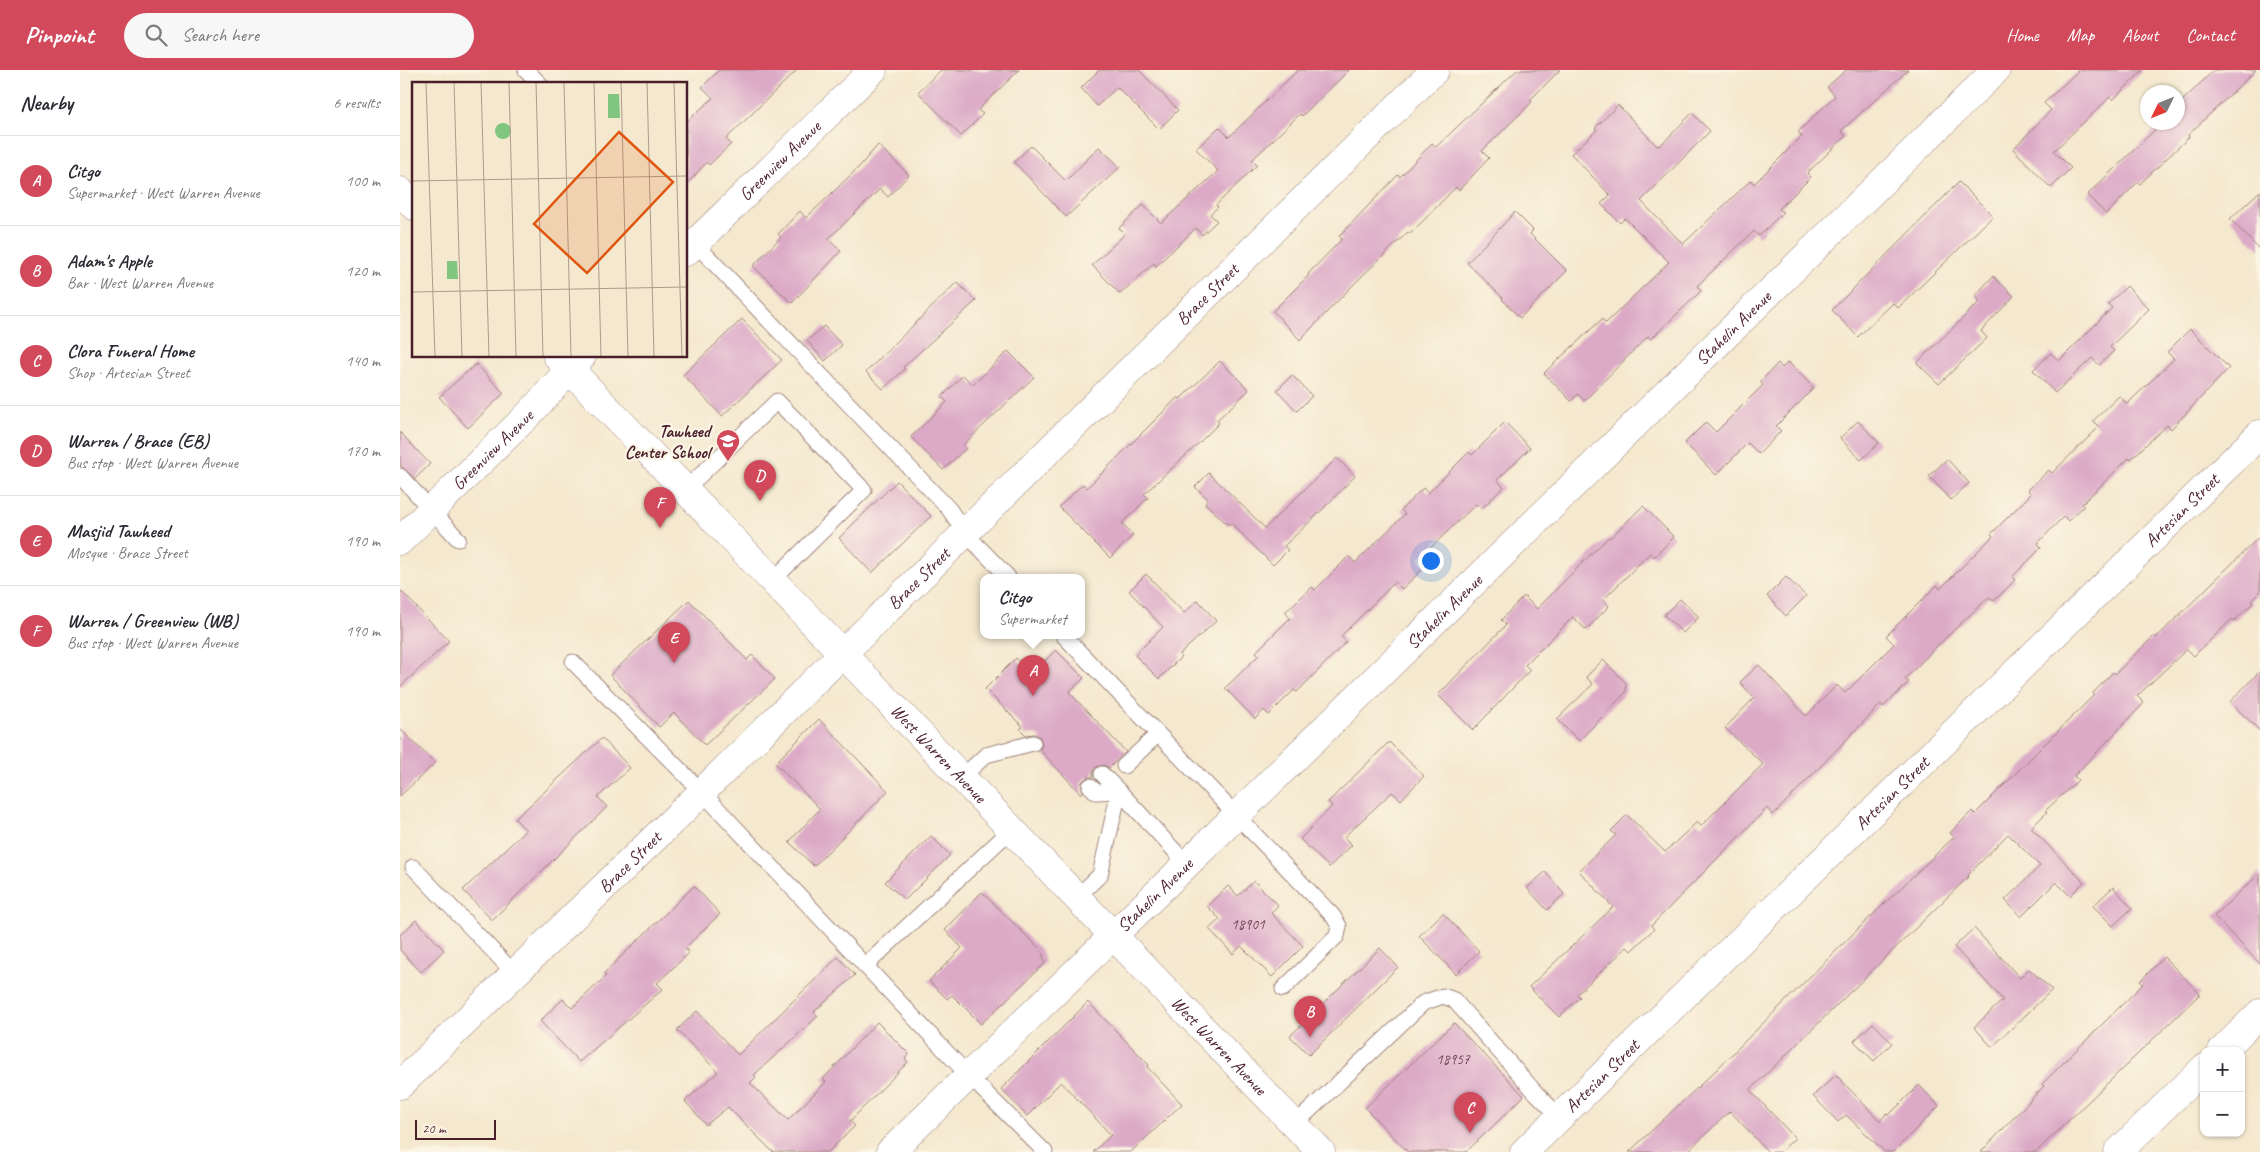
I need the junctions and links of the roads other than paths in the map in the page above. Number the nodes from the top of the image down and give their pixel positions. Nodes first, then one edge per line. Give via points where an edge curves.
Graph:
1 (526, 70) edge
2 (873, 70) edge
3 (1435, 70) edge
4 (1996, 70) edge
5 (538, 82) edge
6 (400, 191) edge
7 (412, 204) edge
8 (689, 243) edge
9 (570, 360) edge
10 (2260, 434) edge
11 (400, 476) edge
12 (685, 490) junction
13 (432, 510) junction
14 (965, 533) junction
15 (458, 538) dead end
16 (400, 541) edge
17 (1005, 574) edge
18 (773, 580) junction
19 (1067, 639) edge
20 (843, 653) junction
21 (573, 662) dead end
22 (1158, 734) junction
23 (1033, 743) dead end
24 (1102, 774) dead end
25 (962, 777) junction
26 (1090, 786) dead end
27 (1118, 791) junction
28 (702, 792) junction
29 (1236, 816) junction
30 (1012, 830) junction
31 (1187, 864) junction
32 (413, 867) dead end
33 (1077, 897) junction
34 (1113, 935) junction
35 (865, 966) junction
36 (514, 973) junction
37 (1284, 989) dead end
38 (2260, 1013) edge
39 (2226, 1047) edge
40 (2200, 1072) edge
41 (968, 1075) junction
42 (400, 1085) edge
43 (1560, 1117) junction
44 (1294, 1124) junction
45 (890, 1152) edge
46 (1045, 1152) edge
47 (1321, 1152) edge
48 (1524, 1152) edge
49 (2118, 1152) edge

1 - 5 lane
2 - 8 street, Greenview Avenue
3 - 14 street, Brace Street
4 - 29 street, Stahelin Avenue
6 - 7 street
8 - 14 lane via 949,510
9 - 12 street, West Warren Avenue
9 - 13 street, Greenview Avenue via 526,417
10 - 43 street, Artesian Street
11 - 13 lane
12 - 18 street, West Warren Avenue
12 - 18 lane via 777,401 864,490
13 - 15 lane
13 - 16 street, Greenview Avenue
14 - 17 lane
14 - 20 street, Brace Street
18 - 20 street, West Warren Avenue
19 - 22 lane
20 - 25 street, West Warren Avenue
20 - 28 street, Brace Street
21 - 28 lane
22 - 27 lane via 1120,763
22 - 29 lane
23 - 25 lane via 986,755
24 - 27 lane
25 - 30 street, West Warren Avenue
26 - 27 lane via 1096,792
27 - 31 lane
27 - 33 lane via 1100,875
28 - 35 lane
28 - 36 street, Brace Street
29 - 31 street, Stahelin Avenue
29 - 37 lane via 1339,926 1337,936
30 - 33 street, West Warren Avenue
30 - 35 lane
31 - 34 street, Stahelin Avenue
32 - 36 lane
33 - 34 street, West Warren Avenue
34 - 41 street, Stahelin Avenue
34 - 44 street, West Warren Avenue
35 - 41 lane
36 - 42 street, Brace Street
38 - 39 street
40 - 49 street
41 - 45 street, Stahelin Avenue
41 - 46 lane
43 - 44 lane via 1454,1000 1443,996 1423,1002
43 - 48 street, Artesian Street
44 - 47 street, West Warren Avenue

